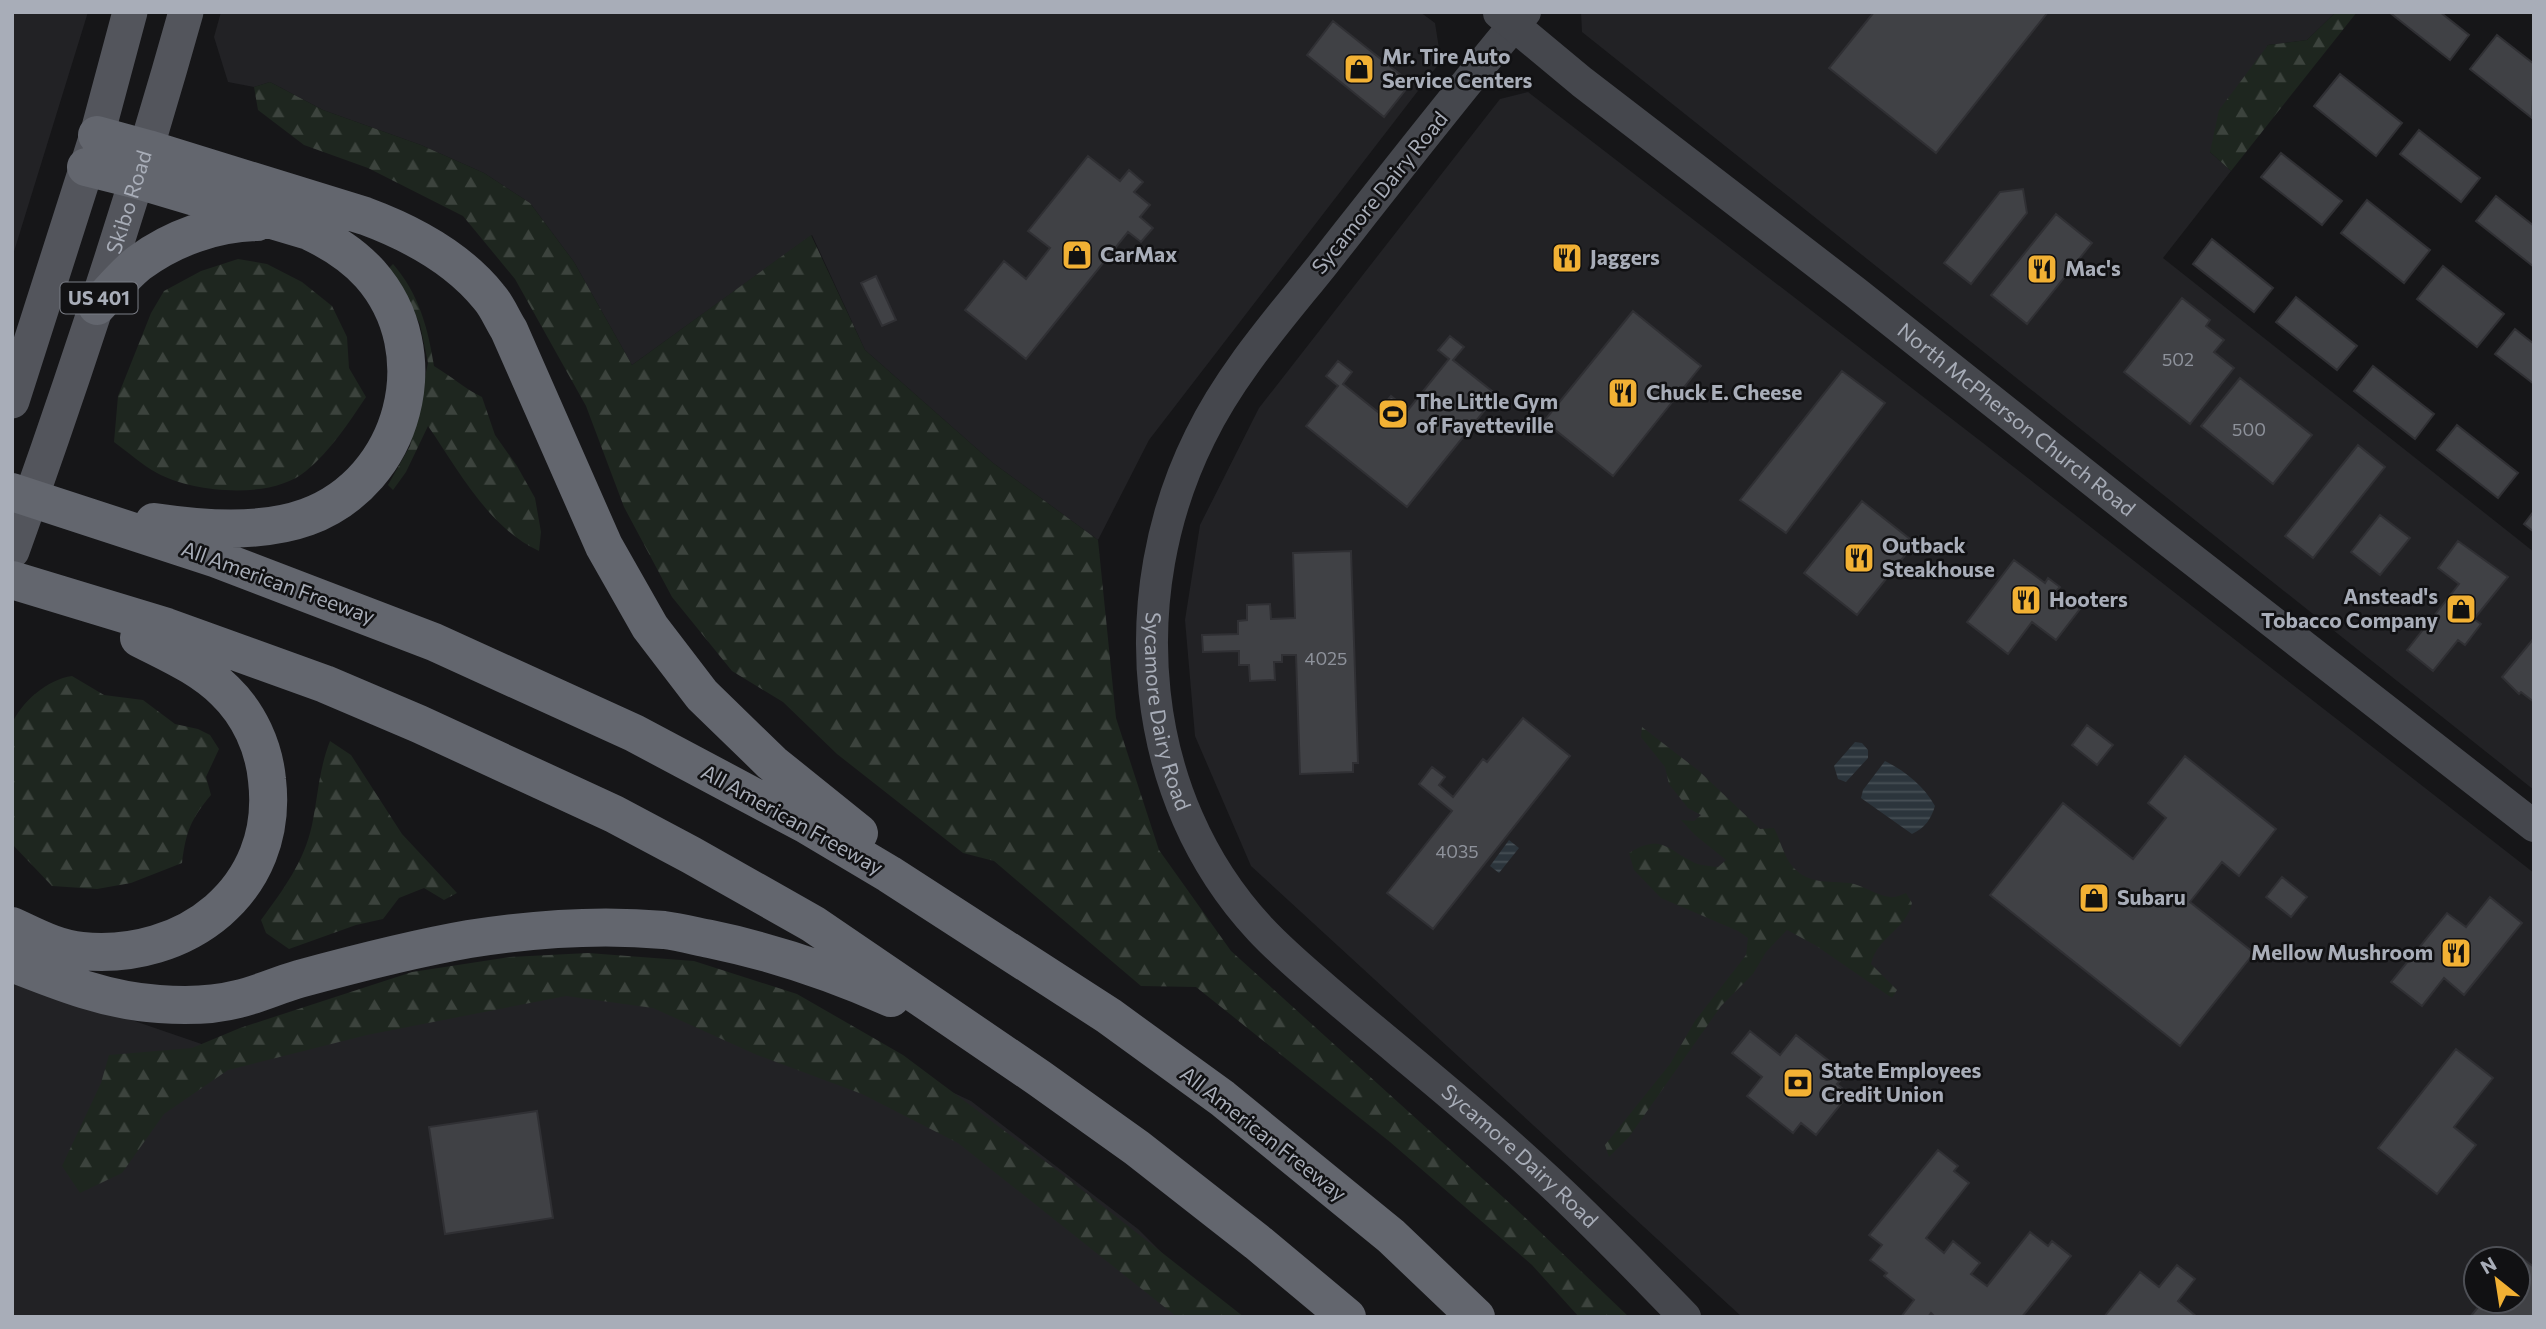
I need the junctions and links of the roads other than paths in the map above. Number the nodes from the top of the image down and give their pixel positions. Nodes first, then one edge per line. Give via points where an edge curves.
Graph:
1 (130, 12) edge
2 (186, 12) edge
3 (1512, 16) edge
4 (91, 151) junction
5 (143, 164) junction
6 (282, 223) junction
7 (97, 306) junction
8 (12, 400) edge
9 (12, 492) edge
10 (65, 509) junction
11 (12, 551) edge
12 (25, 583) edge
13 (2534, 826) edge
14 (12, 926) edge
15 (12, 963) edge
16 (1048, 976) junction
17 (1039, 1078) junction
18 (1347, 1317) edge
19 (1476, 1317) edge
20 (1685, 1317) edge

1 - 4 main road, US 401
2 - 5 main road, Skibo Road / US 401
3 - 13 street, North McPherson Church Road via 1582,82
3 - 20 street, Sycamore Dairy Road via 1244,365 1200,435 1172,501 1157,567 1151,635 1156,705 1171,775 1183,806 1235,901 1289,958 1540,1172
4 - 5 highway
4 - 8 main road, US 401
5 - 6 highway
5 - 7 main road, Skibo Road / US 401
5 - 16 highway via 333,205 393,226 468,275 490,298 509,330 604,546 650,627 702,695 783,772
6 - 7 highway via 234,223 164,247 137,265
6 - 10 highway via 309,231 350,254 387,298 398,323 407,379 403,407 386,451 369,474 333,504 280,524 181,526
7 - 11 main road, Skibo Road / US 401
9 - 10 highway, All American Freeway
10 - 16 highway, All American Freeway via 344,606 634,733 805,824
12 - 14 highway via 188,663 226,692 257,739 269,794 260,850 243,883 211,918 187,934 142,948 82,951 53,945
12 - 17 highway via 167,627 325,684 614,814 813,924
15 - 17 highway via 119,999 160,1004 203,1002 237,999 382,958 468,940 609,927 665,930 788,958 849,980
16 - 19 highway, All American Freeway via 1222,1098 1391,1236
17 - 18 highway via 1148,1156

